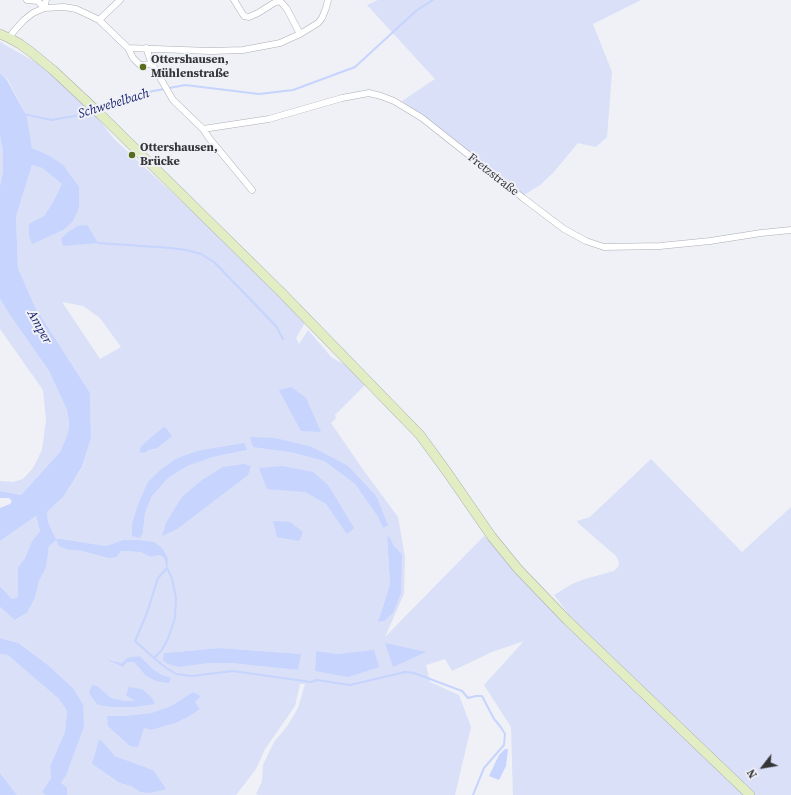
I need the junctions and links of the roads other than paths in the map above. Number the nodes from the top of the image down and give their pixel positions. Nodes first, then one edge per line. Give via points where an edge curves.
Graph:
1 (27, 0) edge
2 (46, 0) edge
3 (120, 0) edge
4 (234, 0) edge
5 (328, 0) edge
6 (44, 8) junction
7 (99, 20) junction
8 (0, 34) edge
9 (300, 34) junction
10 (9, 38) junction
11 (128, 48) junction
12 (146, 48) junction
13 (152, 64) junction
14 (203, 129) junction
15 (252, 190) dead end
16 (791, 230) edge
17 (750, 795) edge

1 - 6 street via 38,1
2 - 6 street
3 - 7 street
4 - 9 street via 244,16 249,17 280,1
5 - 9 street via 318,23
6 - 7 street via 76,8
6 - 10 street via 24,20
7 - 11 street
8 - 10 main road
9 - 12 street via 280,43 243,50
10 - 17 main road via 53,70 98,111 280,291 420,435 518,569 567,620
11 - 12 street
11 - 13 street via 140,65
12 - 13 street
13 - 14 street via 173,100
14 - 15 street
14 - 16 street, Fretzstraße via 269,120 342,98 369,93 394,101 422,118 564,229 604,247 660,246

